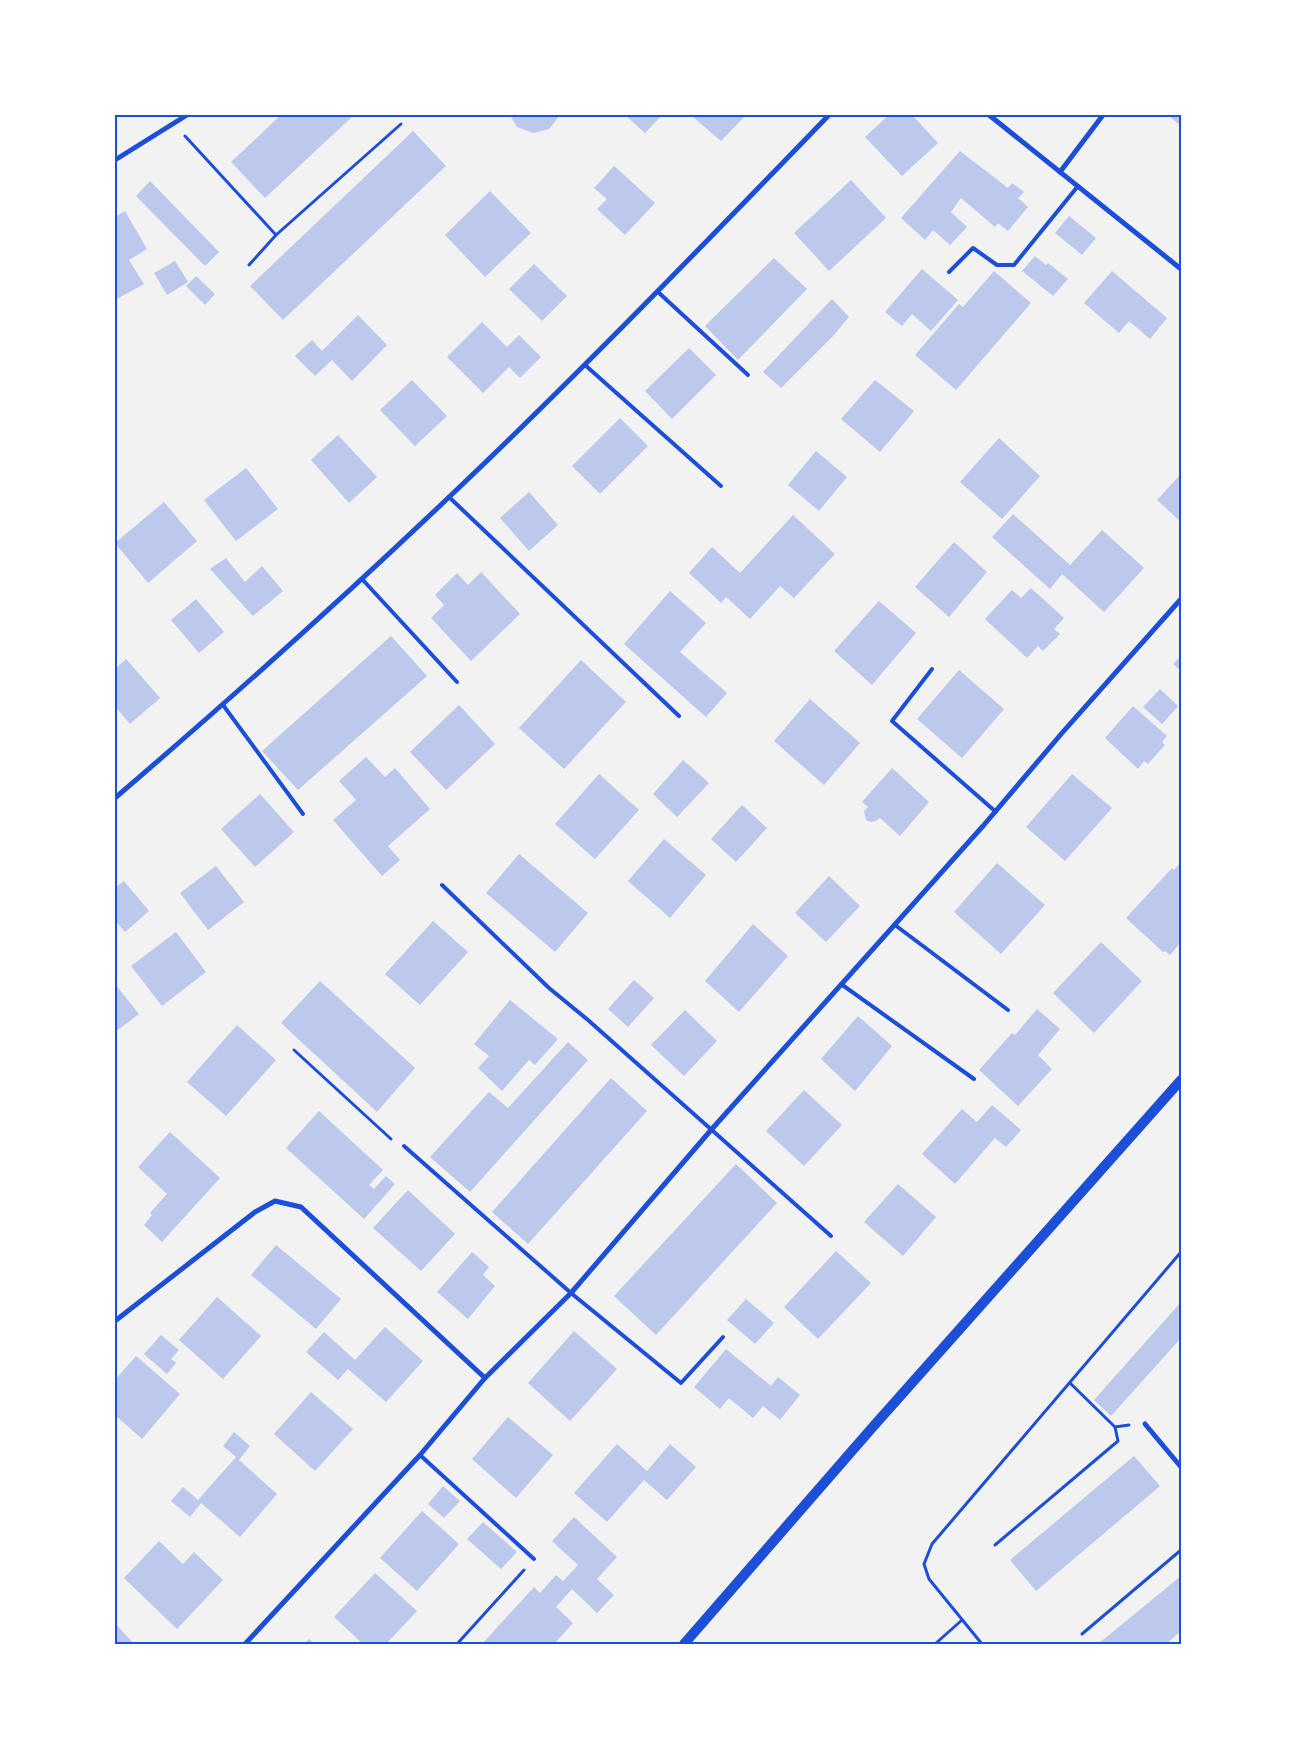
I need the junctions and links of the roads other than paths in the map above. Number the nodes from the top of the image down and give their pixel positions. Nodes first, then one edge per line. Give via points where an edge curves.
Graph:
1 (188, 115) edge
2 (829, 115) edge
3 (989, 115) edge
4 (1103, 115) edge
5 (115, 160) edge
6 (1060, 172) junction
7 (1078, 186) junction
8 (1181, 269) edge
9 (949, 272) dead end
10 (658, 292) junction
11 (585, 365) junction
12 (748, 375) dead end
13 (721, 486) dead end
14 (449, 497) junction
15 (362, 579) junction
16 (1181, 599) edge
17 (932, 669) dead end
18 (457, 682) dead end
19 (223, 706) junction
20 (679, 716) dead end
21 (115, 798) edge
22 (996, 812) junction
23 (303, 814) dead end
24 (442, 886) dead end
25 (895, 925) junction
26 (841, 984) junction
27 (1008, 1010) dead end
28 (974, 1079) dead end
29 (1181, 1080) edge
30 (711, 1130) junction
31 (404, 1146) road end
32 (831, 1236) dead end
33 (571, 1293) junction
34 (115, 1321) edge
35 (723, 1337) dead end
36 (485, 1378) junction
37 (1145, 1424) road end
38 (420, 1455) junction
39 (1181, 1467) edge
40 (534, 1559) road end
41 (245, 1644) edge
42 (684, 1644) edge

1 - 5 street
2 - 10 street
3 - 6 street
4 - 6 street
6 - 7 street
7 - 8 street
7 - 9 lane via 1014,265 997,264 973,248
10 - 11 street
10 - 12 lane
11 - 13 lane
11 - 14 street
14 - 15 street
14 - 20 lane
15 - 18 lane
15 - 19 street
16 - 22 street
17 - 22 lane via 892,721
19 - 21 street
19 - 23 lane
22 - 25 street
24 - 30 lane via 549,988
25 - 26 street
25 - 27 lane
26 - 28 lane
26 - 30 street
29 - 42 main road
30 - 32 lane
30 - 33 street
31 - 33 lane
33 - 35 lane via 681,1383
33 - 36 street
34 - 36 street via 255,1212 275,1201 302,1207
36 - 38 street
37 - 39 street
38 - 40 lane
38 - 41 street

